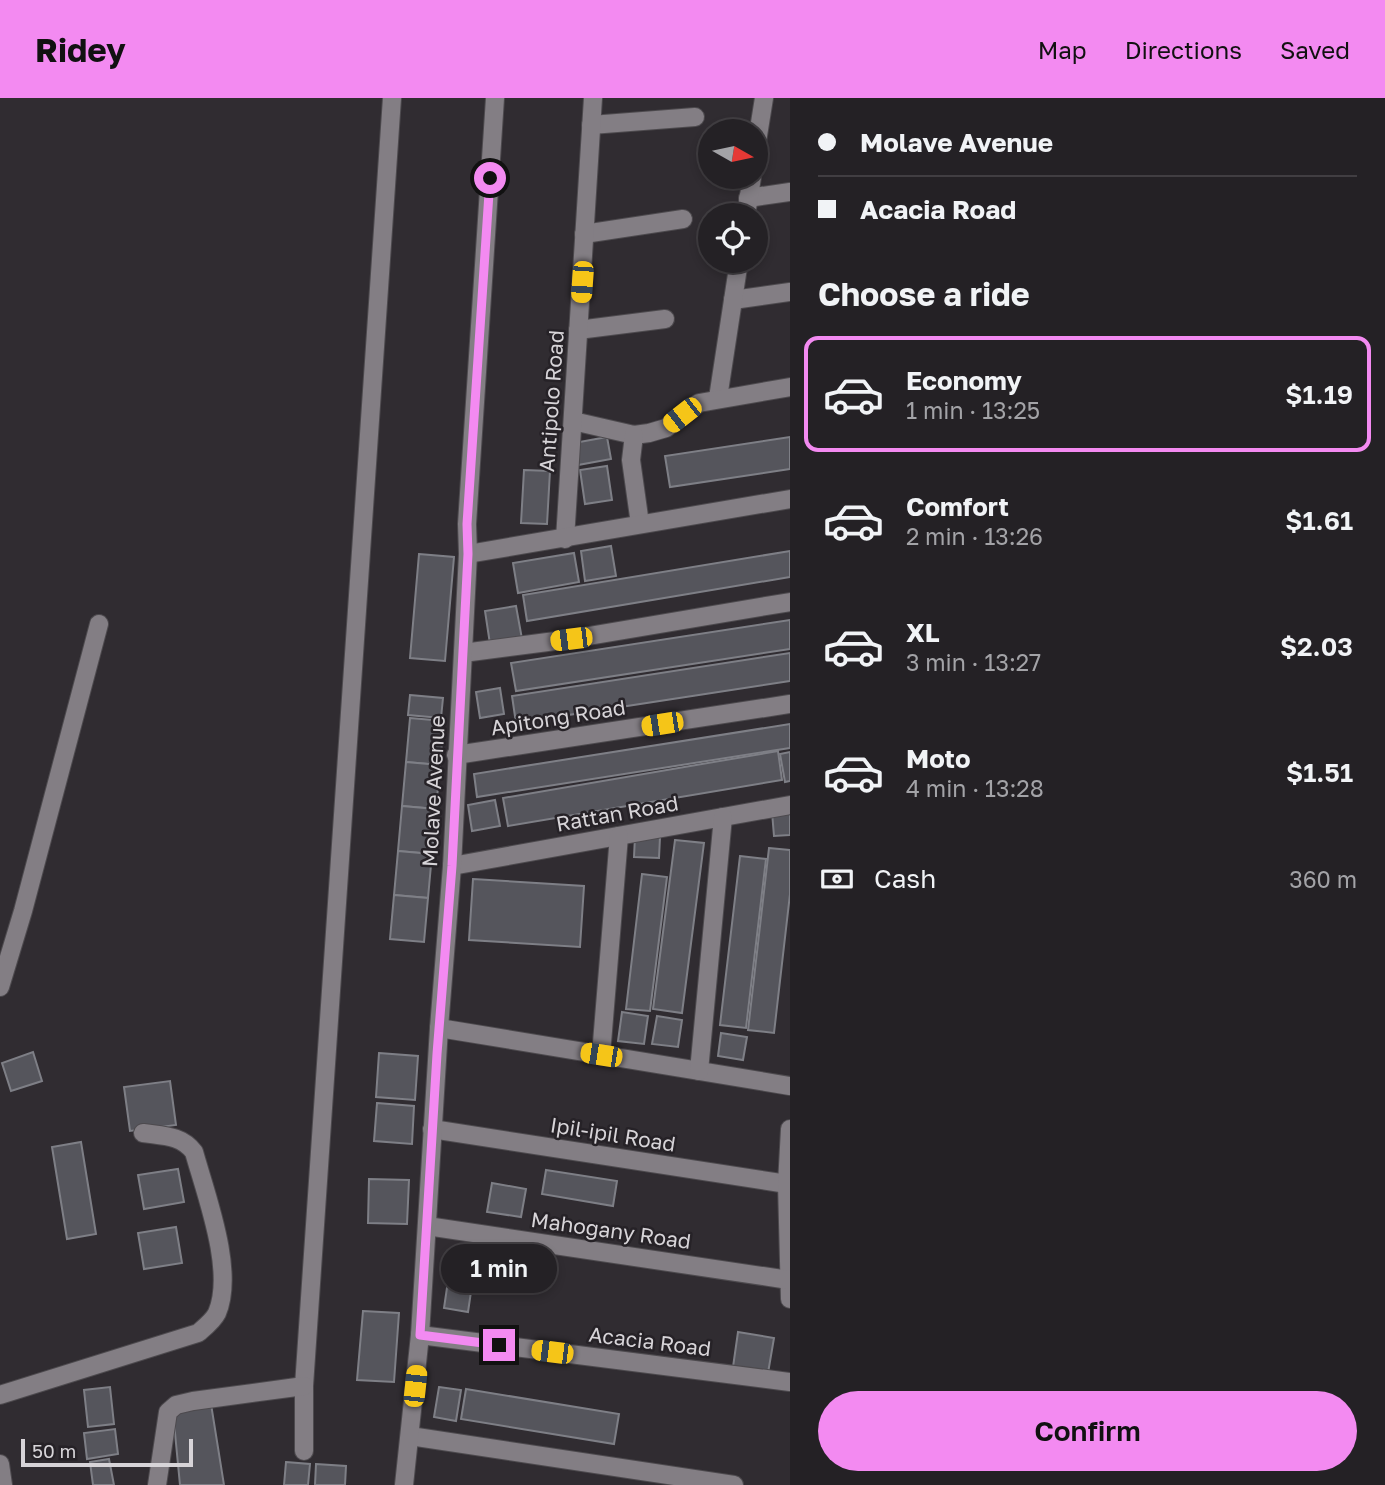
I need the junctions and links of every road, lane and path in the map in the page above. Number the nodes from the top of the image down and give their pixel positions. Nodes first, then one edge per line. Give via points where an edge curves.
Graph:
1 (392, 98) edge
2 (495, 98) edge
3 (593, 98) edge
4 (765, 98) edge
5 (695, 117) dead end
6 (761, 119) edge
7 (591, 125) junction
8 (790, 192) edge
9 (756, 203) edge
10 (683, 219) dead end
11 (584, 234) junction
12 (737, 273) edge
13 (790, 292) edge
14 (733, 300) junction
15 (664, 319) dead end
16 (578, 330) junction
17 (790, 387) edge
18 (718, 398) junction
19 (573, 421) junction
20 (634, 435) junction
21 (790, 499) edge
22 (640, 524) junction
23 (565, 539) junction
24 (468, 554) junction
25 (790, 602) edge
26 (99, 624) dead end
27 (463, 653) junction
28 (790, 704) edge
29 (457, 755) junction
30 (790, 805) edge
31 (723, 817) junction
32 (619, 836) junction
33 (452, 866) junction
34 (0, 988) edge
35 (439, 1028) junction
36 (601, 1055) junction
37 (699, 1071) junction
38 (790, 1086) edge
39 (432, 1129) junction
40 (790, 1129) edge
41 (143, 1133) dead end
42 (787, 1184) junction
43 (426, 1226) junction
44 (789, 1280) edge
45 (790, 1299) edge
46 (420, 1335) junction
47 (790, 1382) edge
48 (304, 1386) junction
49 (0, 1395) edge
50 (410, 1436) junction
51 (304, 1451) dead end
52 (0, 1464) edge
53 (3, 1485) edge
54 (157, 1485) edge
55 (404, 1485) edge
56 (734, 1485) edge

1 - 48 street
2 - 24 street, Molave Avenue
3 - 7 street, Antipolo Road
4 - 6 street
5 - 7 street
7 - 11 street, Antipolo Road
8 - 9 street
10 - 11 street
11 - 16 street, Antipolo Road
12 - 14 street
13 - 14 street
14 - 18 street
15 - 16 street
16 - 19 street, Antipolo Road
17 - 18 street
18 - 20 street via 699,402 666,428
19 - 20 street
19 - 23 street, Antipolo Road
20 - 22 street via 631,460
21 - 22 street
22 - 23 street
23 - 24 street
24 - 27 street, Molave Avenue
25 - 27 street
26 - 34 street
27 - 29 street, Molave Avenue
28 - 29 street, Apitong Road
29 - 33 street, Molave Avenue
30 - 31 street, Rattan Road
31 - 32 street, Rattan Road
31 - 37 street
32 - 33 street, Rattan Road
32 - 36 street
33 - 35 street, Molave Avenue
35 - 36 street
35 - 39 street, Molave Avenue
36 - 37 street
37 - 38 street
39 - 42 street, Ipil-ipil Road
39 - 43 street, Molave Avenue
40 - 42 street
41 - 49 street via 176,1137 194,1152 223,1259 216,1314 198,1333
42 - 44 street
43 - 44 street, Mahogany Road
43 - 46 street, Molave Avenue
44 - 45 street
46 - 47 street, Acacia Road
46 - 50 street, Molave Avenue
48 - 51 street
48 - 54 street via 176,1405 169,1412
50 - 55 street, Molave Avenue
50 - 56 street
52 - 53 street

